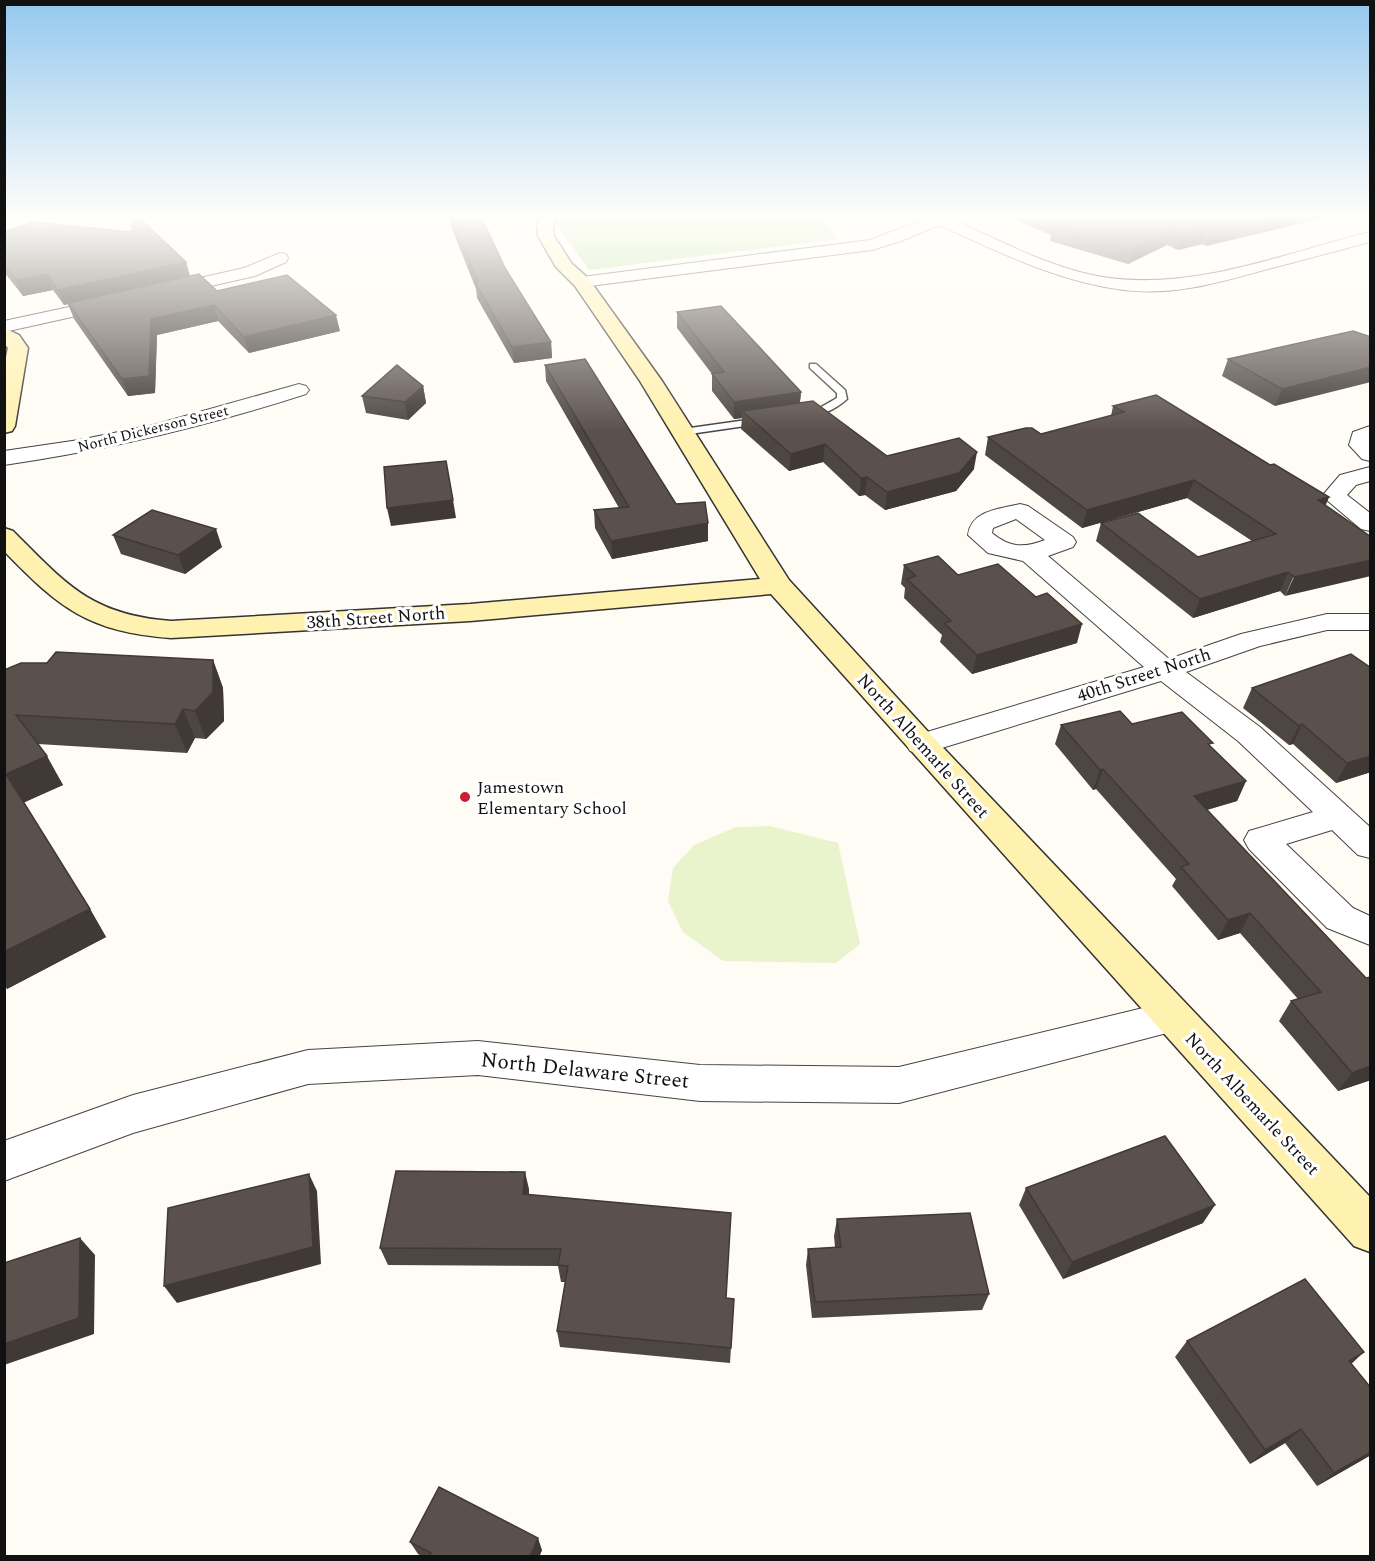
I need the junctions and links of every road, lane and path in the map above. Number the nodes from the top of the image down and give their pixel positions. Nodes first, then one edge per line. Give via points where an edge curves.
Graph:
1 (184, 287) edge
2 (585, 287) edge
3 (4, 327) edge
4 (4, 334) edge
5 (813, 366) dead end
6 (300, 390) dead end
7 (6, 416) edge
8 (798, 416) edge
9 (768, 421) edge
10 (683, 432) junction
11 (1371, 432) edge
12 (1371, 454) edge
13 (4, 458) edge
14 (1371, 474) edge
15 (1371, 524) edge
16 (4, 536) edge
17 (1030, 554) dead end
18 (778, 585) junction
19 (1371, 622) edge
20 (1165, 670) junction
21 (921, 744) junction
22 (1338, 816) junction
23 (1371, 846) edge
24 (1371, 931) edge
25 (1172, 1017) junction
26 (4, 1161) edge
27 (1371, 1230) edge

1 - 3 street
2 - 10 street, North Albemarle Street
4 - 7 street via 18,348
5 - 8 lane via 842,392 842,399 819,412
6 - 13 street, North Dickerson Street via 212,417 103,443
9 - 10 lane
10 - 18 street, North Albemarle Street
11 - 12 street via 1360,437 1360,445
14 - 15 street via 1348,480 1334,496
16 - 18 street, 38th Street North via 55,587 83,608 107,619 170,628 349,621
17 - 20 street
18 - 21 street, North Albemarle Street
19 - 20 street, 40th Street North via 1327,622 1251,640
20 - 21 street, 40th Street North
20 - 22 street via 1249,734
21 - 25 street, North Albemarle Street
22 - 23 street
22 - 24 street via 1261,840 1340,918
25 - 26 street, North Delaware Street via 899,1085 700,1083 478,1058 308,1067 134,1114
25 - 27 street, North Albemarle Street

